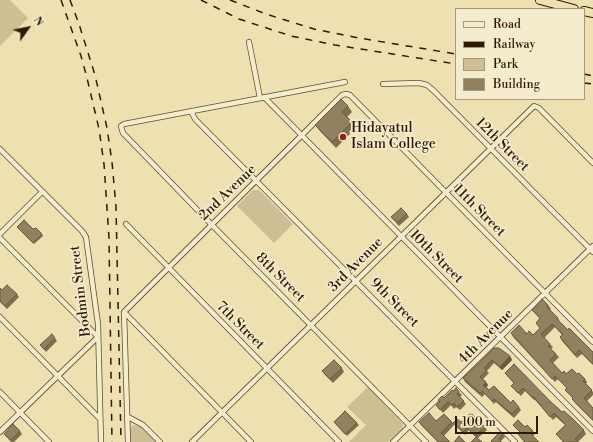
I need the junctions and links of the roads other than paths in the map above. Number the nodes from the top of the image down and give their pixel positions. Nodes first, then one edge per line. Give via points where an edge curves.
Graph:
1 (540, 0) edge
2 (570, 8) edge
3 (249, 42) dead end
4 (345, 82) dead end
5 (383, 84) dead end
6 (350, 95) joint
7 (262, 98) junction
8 (191, 111) junction
9 (301, 136) junction
10 (0, 149) edge
11 (491, 149) junction
12 (593, 163) edge
13 (257, 180) junction
14 (42, 192) junction
15 (446, 192) junction
16 (126, 224) dead end
17 (212, 224) junction
18 (0, 234) edge
19 (401, 237) junction
20 (0, 238) edge
21 (592, 249) edge
22 (167, 268) junction
23 (356, 281) junction
24 (545, 293) junction
25 (124, 312) junction
26 (0, 317) edge
27 (311, 325) junction
28 (98, 337) junction
29 (500, 338) junction
30 (593, 342) edge
31 (267, 369) junction
32 (58, 376) junction
33 (456, 382) junction
34 (0, 392) edge
35 (20, 413) junction
36 (222, 413) junction
37 (128, 417) junction
38 (100, 419) junction
39 (410, 426) junction
40 (593, 431) edge
41 (0, 432) edge
42 (49, 442) edge
43 (101, 442) edge
44 (128, 442) edge
45 (160, 442) edge
46 (192, 442) edge
47 (251, 442) edge
48 (339, 442) edge
49 (394, 442) edge
50 (426, 442) edge
51 (515, 442) edge

1 - 2 highway
3 - 7 street
4 - 7 street
5 - 11 street, 12th Street via 427,85
6 - 9 street, 2nd Avenue via 342,95
6 - 15 street, 11th Street
7 - 8 street
7 - 9 street, 10th Street
8 - 13 street, 9th Street via 195,119
8 - 17 street, 8th Street via 121,126 123,133
9 - 13 street, 2nd Avenue
9 - 19 street, 10th Street
10 - 14 street, Bodmin Street
11 - 12 street, 3rd Avenue via 537,106
11 - 15 street, 3rd Avenue
11 - 21 street, 12th Street
13 - 17 street, 2nd Avenue
13 - 23 street, 9th Street
14 - 18 street
14 - 28 street, Bodmin Street via 86,237
15 - 19 street, 3rd Avenue
15 - 24 street, 11th Street
16 - 22 street, 7th Street
17 - 22 street, 2nd Avenue
17 - 27 street, 8th Street
19 - 23 street, 3rd Avenue
19 - 29 street, 10th Street
20 - 28 street
21 - 24 street, 4th Avenue
22 - 25 street, 2nd Avenue
22 - 31 street, 7th Street
23 - 27 street, 3rd Avenue
23 - 33 street, 9th Street
24 - 29 street, 4th Avenue
24 - 30 street, 11th Street
25 - 36 street
25 - 37 street
26 - 32 street
27 - 31 street, 3rd Avenue
27 - 39 street, 8th Street
28 - 32 street
28 - 38 street, Bodmin Street
29 - 33 street, 4th Avenue
29 - 40 street, 10th Street
31 - 36 street, 3rd Avenue
31 - 48 street, 7th Street
32 - 35 street
32 - 38 street
33 - 39 street, 4th Avenue
33 - 51 street, 9th Street
34 - 35 street
35 - 41 street
35 - 42 street
36 - 46 street, 3rd Avenue
36 - 47 street
37 - 44 street
37 - 45 street via 143,425
38 - 43 street, Bodmin Street
39 - 49 street, 4th Avenue
39 - 50 street, 8th Street

